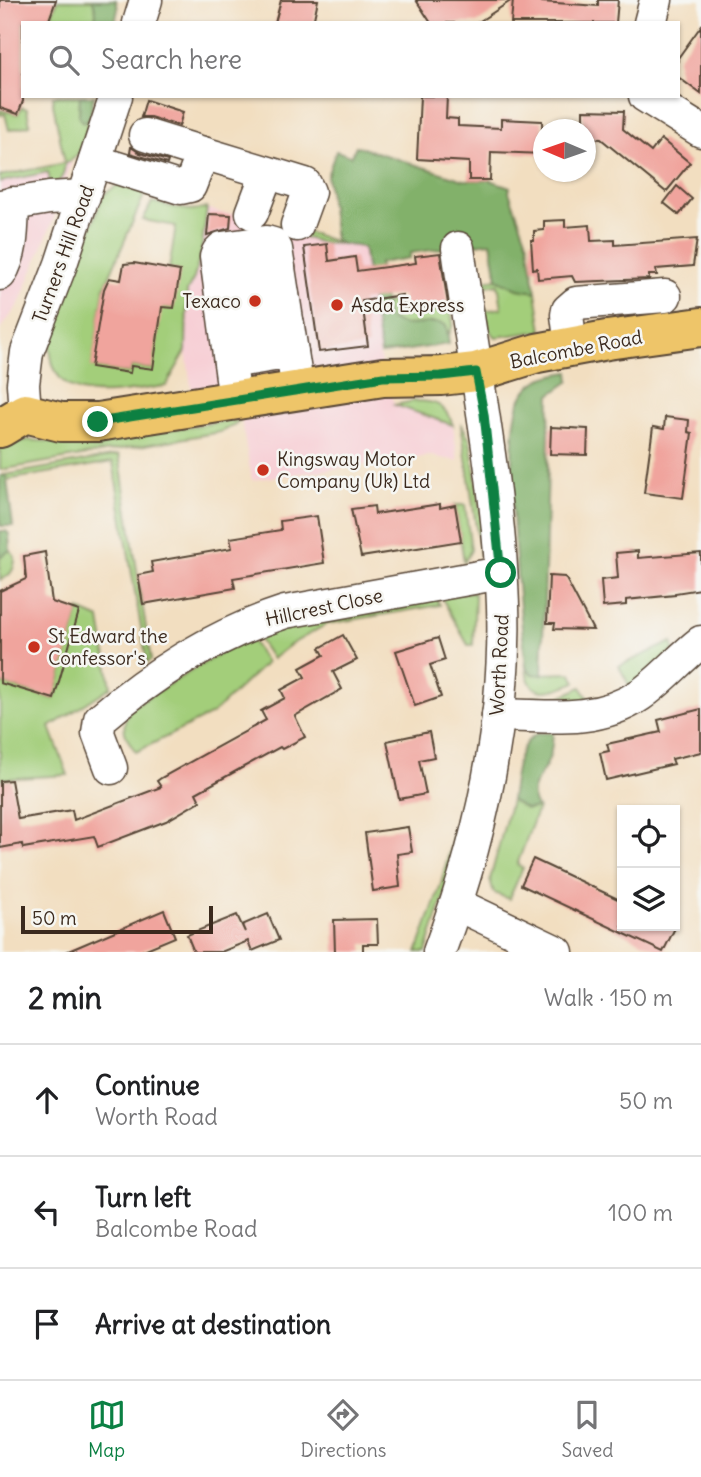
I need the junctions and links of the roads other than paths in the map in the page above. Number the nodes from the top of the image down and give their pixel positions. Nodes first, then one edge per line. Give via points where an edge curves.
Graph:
1 (146, 0) edge
2 (656, 0) edge
3 (140, 21) edge
4 (651, 21) edge
5 (115, 98) edge
6 (648, 98) edge
7 (701, 131) edge
8 (145, 135) dead end
9 (203, 153) junction
10 (95, 161) junction
11 (267, 173) junction
12 (84, 196) junction
13 (6, 205) edge
14 (252, 213) dead end
15 (297, 225) dead end
16 (458, 248) dead end
17 (0, 274) edge
18 (665, 296) dead end
19 (286, 310) junction
20 (225, 319) junction
21 (701, 327) edge
22 (571, 346) junction
23 (476, 372) junction
24 (298, 391) junction
25 (235, 401) junction
26 (13, 420) edge
27 (501, 573) junction
28 (701, 642) edge
29 (498, 715) junction
30 (111, 768) dead end
31 (456, 904) junction
32 (439, 952) edge
33 (557, 952) edge

1 - 3 street
2 - 4 street
5 - 10 street, Turners Hill Road
6 - 7 street
8 - 9 street
9 - 10 street via 190,186 181,188
9 - 11 street
10 - 12 street, Turners Hill Road
11 - 14 street
11 - 15 street via 308,187
12 - 13 street
12 - 26 street, Turners Hill Road via 27,352
13 - 17 street via 10,249
16 - 23 street, Worth Road
18 - 22 street via 576,303 568,310
19 - 20 street
19 - 20 street
19 - 20 street via 273,244 222,248 216,257
19 - 24 street
20 - 25 street
21 - 22 main road, Balcombe Road
22 - 23 main road, Balcombe Road
23 - 24 main road, Balcombe Road via 383,377
23 - 27 street, Worth Road
24 - 25 main road, Balcombe Road
25 - 26 main road, Balcombe Road via 98,422
27 - 29 street, Worth Road
27 - 30 street, Hillcrest Close via 285,612 208,645 100,719 98,733
28 - 29 street via 640,695 619,706 579,716
29 - 31 street, Worth Road via 485,796
31 - 32 street, Worth Road
31 - 33 street

